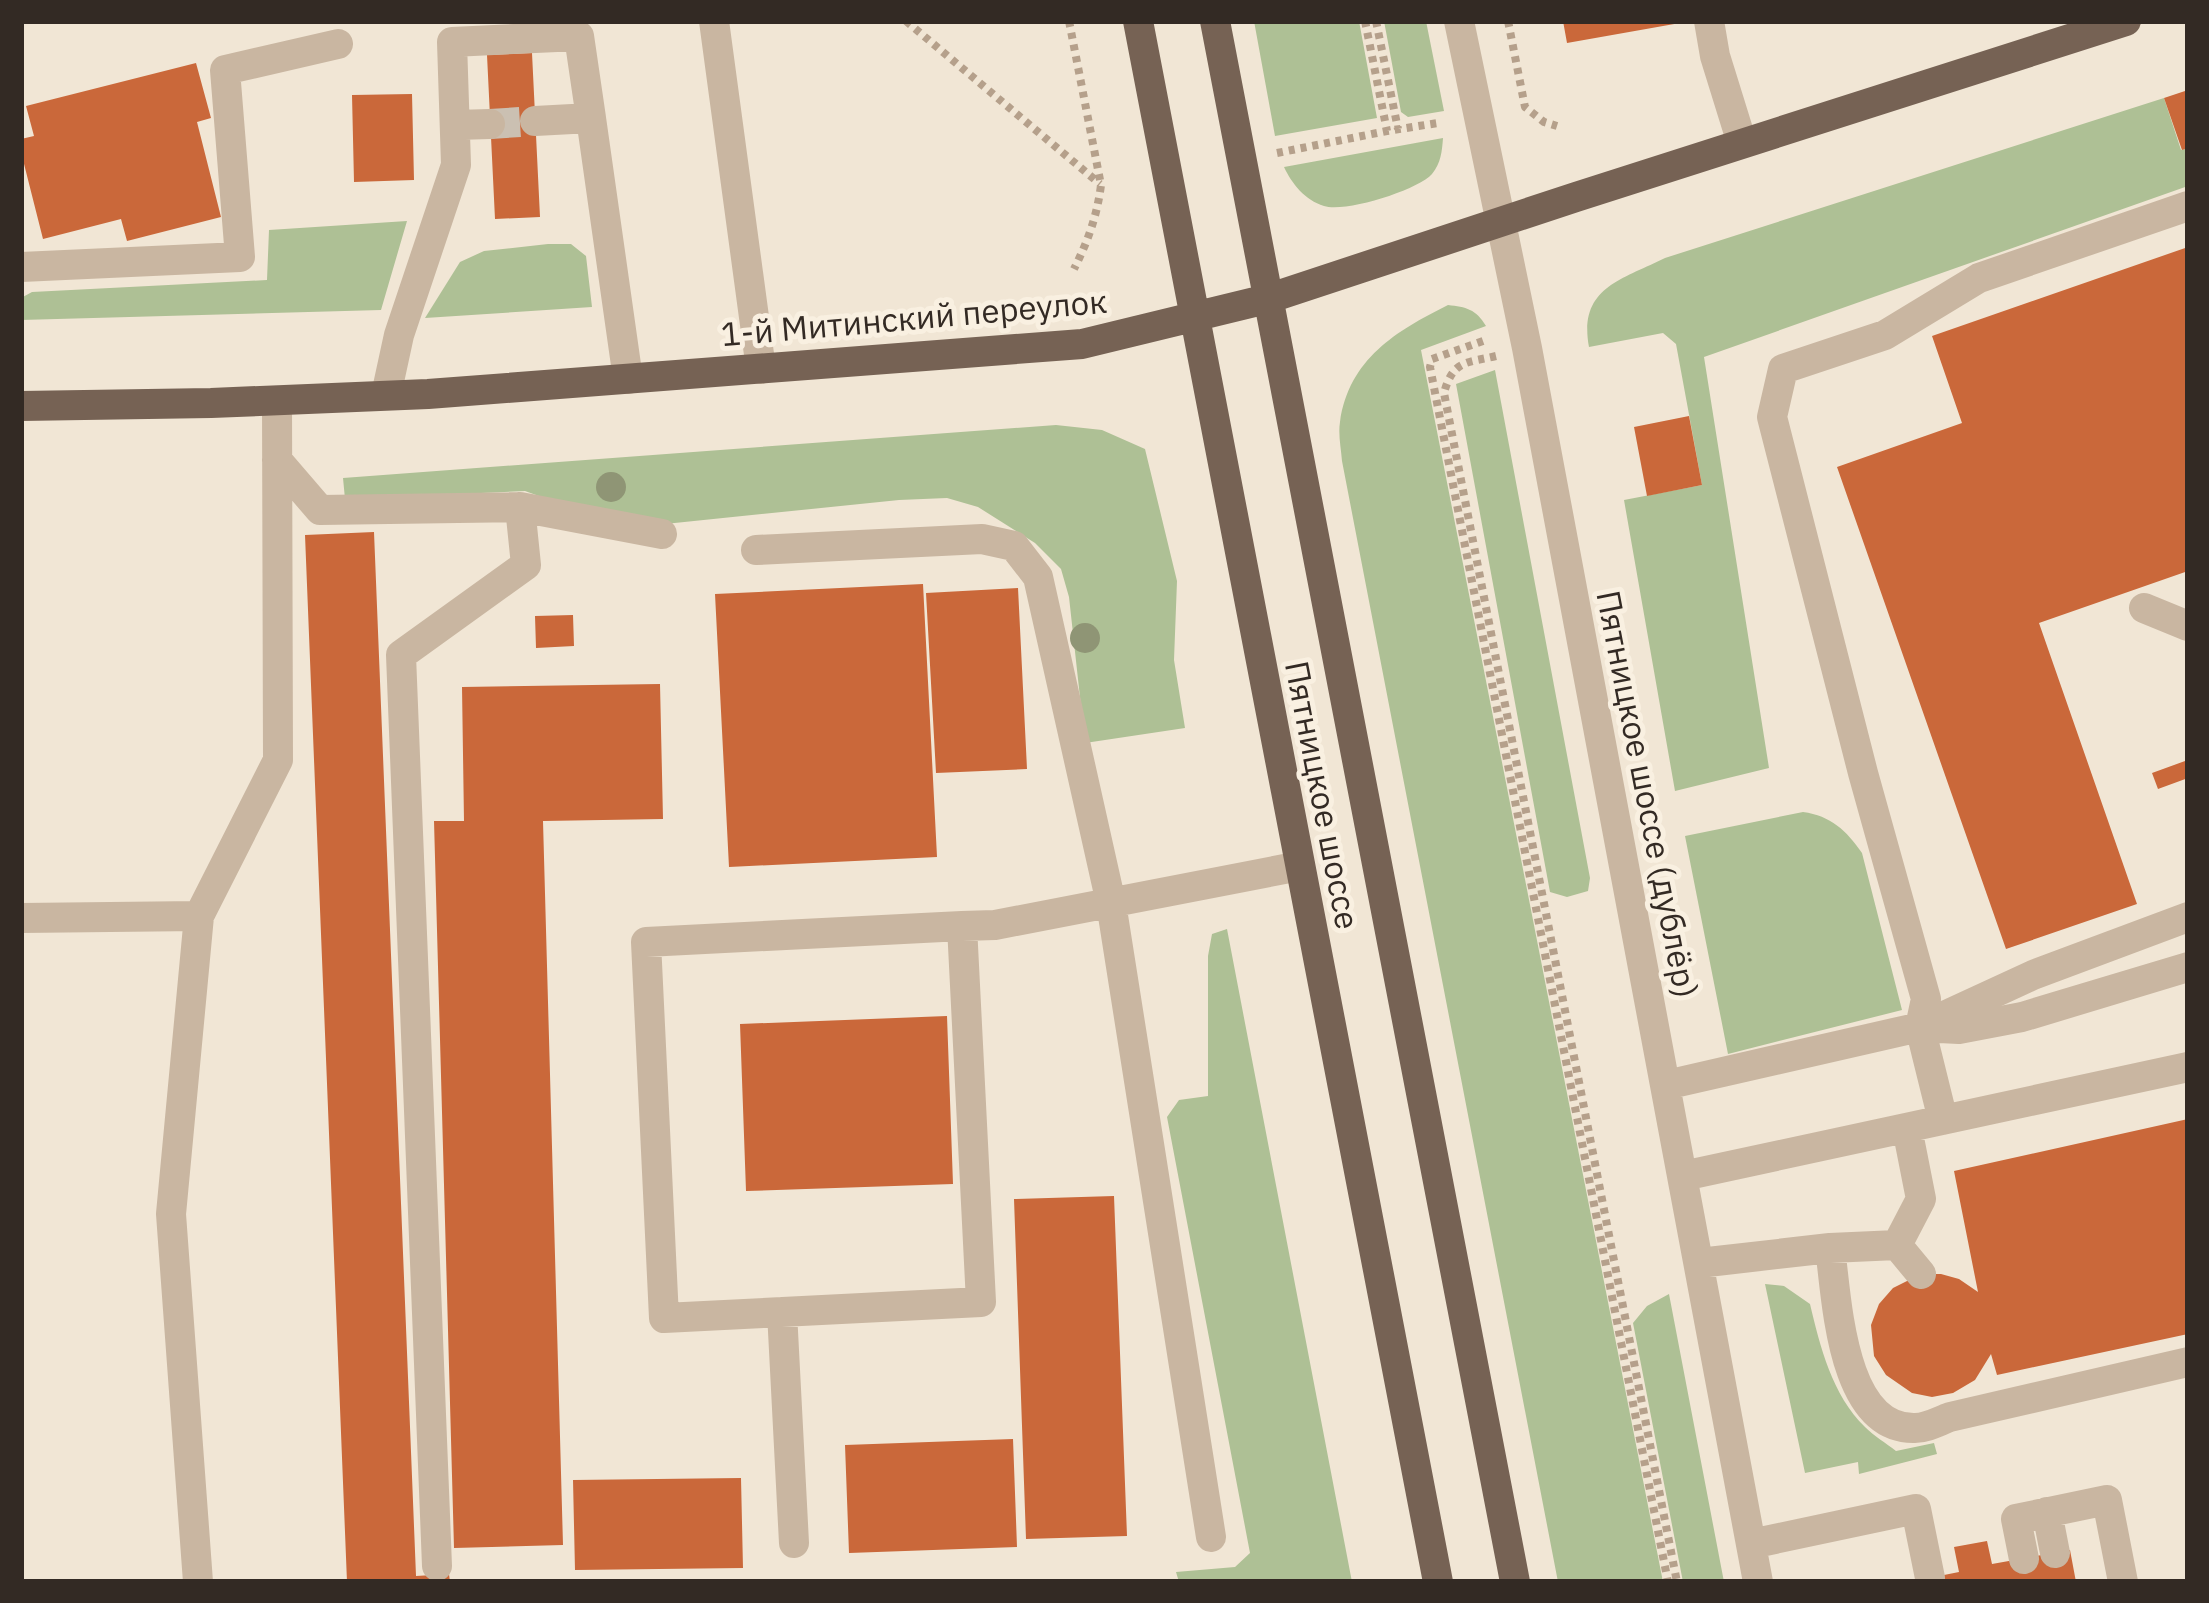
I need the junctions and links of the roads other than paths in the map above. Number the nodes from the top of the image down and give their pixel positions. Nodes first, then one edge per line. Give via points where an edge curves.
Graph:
1 (715, 21) edge
2 (1138, 21) edge
3 (1215, 21) edge
4 (1459, 21) edge
5 (1708, 21) edge
6 (2126, 21) edge
7 (338, 44) dead end
8 (591, 118) junction
9 (536, 121) tunnel mouth
10 (490, 124) tunnel mouth
11 (456, 125) junction
12 (1742, 143) junction
13 (2188, 206) edge
14 (1498, 222) junction
15 (21, 267) edge
16 (1267, 299) junction
17 (1194, 317) junction
18 (761, 369) junction
19 (628, 379) junction
20 (386, 395) junction
21 (278, 401) junction
22 (21, 406) edge
23 (277, 460) junction
24 (520, 507) junction
25 (662, 534) dead end
26 (756, 550) dead end
27 (2144, 608) dead end
28 (2188, 626) edge
29 (1300, 866) junction
30 (1111, 903) junction
31 (199, 916) junction
32 (2188, 916) edge
33 (21, 918) edge
34 (962, 926) junction
35 (2188, 967) edge
36 (1920, 1027) junction
37 (2188, 1066) edge
38 (1666, 1085) junction
39 (1943, 1120) junction
40 (1907, 1128) junction
41 (1683, 1176) junction
42 (1897, 1246) junction
43 (1830, 1248) junction
44 (1699, 1264) junction
45 (1922, 1274) dead end
46 (782, 1312) junction
47 (2188, 1362) edge
48 (1211, 1538) dead end
49 (794, 1543) dead end
50 (1751, 1544) junction
51 (2040, 1556) dead end
52 (437, 1565) dead end
53 (1930, 1578) dead end
54 (198, 1582) edge
55 (1438, 1582) edge
56 (1515, 1582) edge
57 (1758, 1582) edge
58 (2123, 1582) edge

1 - 18 street
2 - 17 main road, Пятницкое шоссе
3 - 16 main road, Пятницкое шоссе
4 - 14 street, Пятницкое шоссе (дублёр)
5 - 12 street
6 - 12 main road, 1-й Митинский переулок
7 - 15 street via 225,70 240,257
8 - 9 street
8 - 11 street via 579,36 452,42
8 - 19 street
10 - 11 street
11 - 20 street via 456,165
12 - 14 main road, 1-й Митинский переулок
13 - 36 street via 1979,278 1886,335 1784,369 1772,417 1926,999
14 - 16 main road, 1-й Митинский переулок
14 - 38 street, Пятницкое шоссе (дублёр)
16 - 17 main road, 1-й Митинский переулок
16 - 56 main road, Пятницкое шоссе
17 - 18 main road, 1-й Митинский переулок via 1082,344
17 - 29 main road, Пятницкое шоссе
18 - 19 main road, 1-й Митинский переулок
19 - 20 main road, 1-й Митинский переулок
20 - 21 main road, 1-й Митинский переулок
21 - 22 main road, 1-й Митинский переулок
21 - 23 street
23 - 24 street via 320,510
23 - 31 street via 278,760
24 - 25 street
24 - 52 street via 526,565 400,655
26 - 30 street via 982,539 1013,546 1038,577
27 - 28 street
29 - 30 street
29 - 55 main road, Пятницкое шоссе
30 - 34 street
30 - 48 street
31 - 33 street
31 - 54 street via 171,1214
32 - 36 street
34 - 46 street via 981,1302
34 - 46 street via 646,942 664,1318
35 - 36 street via 2022,1017
36 - 38 street
36 - 39 street
37 - 39 street
38 - 41 street, Пятницкое шоссе (дублёр)
39 - 40 street
40 - 41 street
40 - 42 street via 1921,1199
41 - 44 street, Пятницкое шоссе (дублёр)
42 - 43 street
42 - 45 street
43 - 44 street
43 - 47 street via 1847,1361 1875,1412 1898,1427 1920,1429
44 - 50 street, Пятницкое шоссе (дублёр)
46 - 49 street
50 - 53 street via 1916,1509
50 - 57 street, Пятницкое шоссе (дублёр)
51 - 58 street via 2016,1519 2107,1500

